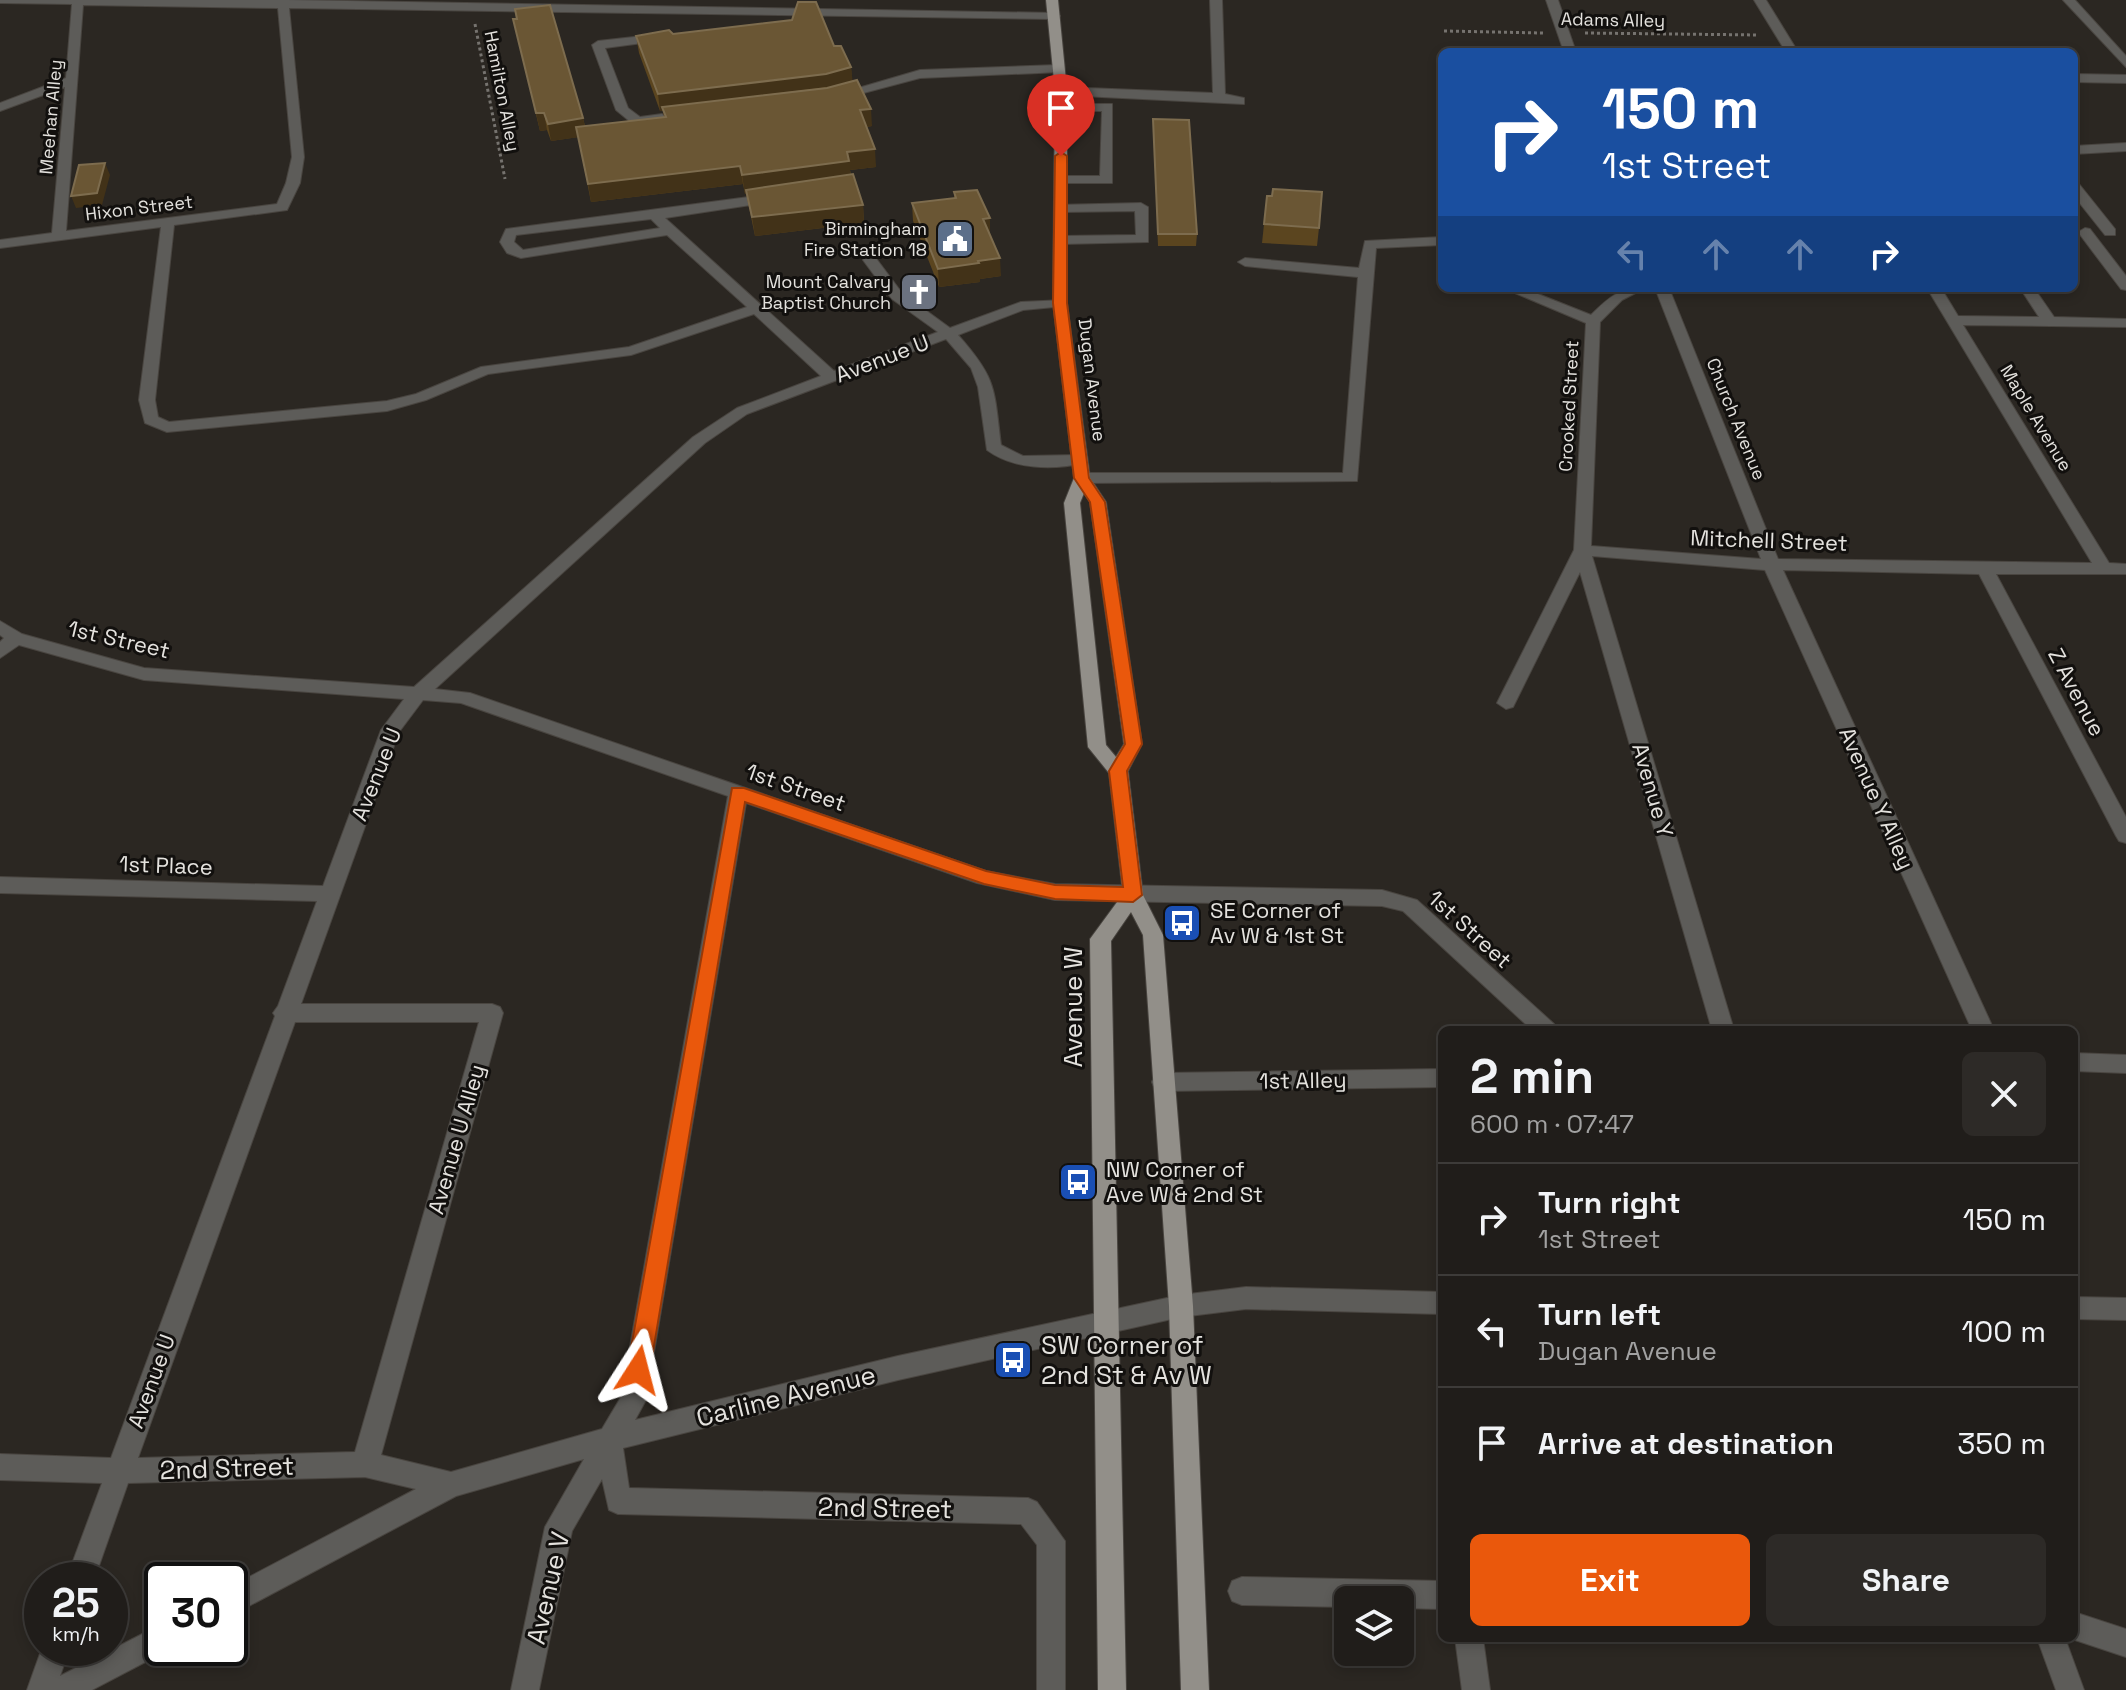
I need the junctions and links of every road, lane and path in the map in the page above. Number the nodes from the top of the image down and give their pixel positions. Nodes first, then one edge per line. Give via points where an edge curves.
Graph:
1 (0, 0) edge
2 (1052, 0) edge
3 (1216, 0) edge
4 (1552, 0) edge
5 (1760, 0) edge
6 (2069, 0) edge
7 (78, 2) edge
8 (283, 2) edge
9 (472, 7) junction
10 (1054, 16) junction
11 (1444, 31) dead end
12 (1564, 33) junction
13 (1782, 36) junction
14 (672, 37) edge
15 (1569, 48) edge
16 (1790, 48) edge
17 (2126, 63) edge
18 (1058, 69) junction
19 (2078, 78) edge
20 (74, 79) junction
21 (2126, 79) edge
22 (1219, 97) junction
23 (828, 98) edge
24 (1061, 99) junction
25 (1240, 101) dead end
26 (0, 107) edge
27 (681, 115) edge
28 (2126, 147) edge
29 (2078, 150) edge
30 (505, 179) dead end
31 (1061, 180) junction
32 (2078, 192) edge
33 (791, 195) edge
34 (1061, 208) junction
35 (1106, 208) junction
36 (654, 215) junction
37 (168, 222) junction
38 (670, 230) junction
39 (2079, 232) edge
40 (2110, 232) junction
41 (2126, 232) edge
42 (59, 236) junction
43 (1108, 239) junction
44 (1061, 240) junction
45 (1438, 241) edge
46 (0, 244) edge
47 (870, 260) dead end
48 (1245, 262) dead end
49 (1365, 273) junction
50 (2126, 286) edge
51 (1520, 292) edge
52 (1629, 292) edge
53 (1664, 292) edge
54 (1936, 292) edge
55 (2030, 292) edge
56 (1060, 303) junction
57 (756, 309) junction
58 (1953, 320) junction
59 (1593, 321) junction
60 (2050, 322) junction
61 (2126, 323) edge
62 (948, 333) junction
63 (831, 377) junction
64 (1080, 469) junction
65 (1582, 550) junction
66 (1772, 565) junction
67 (2103, 568) junction
68 (2126, 569) edge
69 (1986, 571) junction
70 (8, 633) edge
71 (0, 652) edge
72 (417, 695) junction
73 (1506, 703) dead end
74 (1118, 771) junction
75 (738, 793) junction
76 (2126, 836) edge
77 (0, 885) edge
78 (331, 894) junction
79 (1133, 895) junction
80 (284, 1013) junction
81 (1542, 1026) edge
82 (1722, 1026) edge
83 (1981, 1026) edge
84 (2078, 1062) edge
85 (2126, 1064) edge
86 (1438, 1078) edge
87 (1163, 1082) junction
88 (1438, 1303) edge
89 (1181, 1306) junction
90 (2078, 1308) edge
91 (2126, 1309) edge
92 (1108, 1322) junction
93 (609, 1439) junction
94 (365, 1464) junction
95 (0, 1467) edge
96 (118, 1471) junction
97 (451, 1485) junction
98 (86, 1562) edge
99 (1242, 1591) dead end
100 (248, 1592) edge
101 (1438, 1595) edge
102 (2078, 1627) edge
103 (1470, 1642) edge
104 (2052, 1642) edge
105 (2126, 1643) edge
106 (144, 1647) edge
107 (50, 1666) edge
108 (41, 1690) edge
109 (63, 1690) edge
110 (525, 1690) edge
111 (1051, 1690) edge
112 (1112, 1690) edge
113 (1195, 1690) edge
114 (1476, 1690) edge
115 (2070, 1690) edge

1 - 7 street
2 - 10 main road, Dugan Avenue
3 - 22 street
4 - 12 street
5 - 13 street
6 - 17 street
7 - 8 street
7 - 20 street, Meehan Alley
8 - 9 street
8 - 37 street, Hixon Street via 298,157 282,207
9 - 10 street
9 - 30 path, Hamilton Alley
10 - 18 main road, Dugan Avenue
11 - 12 path, Adams Alley
12 - 13 path, Adams Alley
12 - 15 street
13 - 16 street
14 - 27 street via 598,45 622,110 637,121
18 - 23 street via 920,74
18 - 24 main road, Dugan Avenue
19 - 21 street
20 - 26 street
20 - 42 street, Meehan Alley
22 - 24 street
22 - 25 street
24 - 31 main road, Dugan Avenue
24 - 31 street via 1108,107 1107,180
28 - 29 street
31 - 34 main road, Dugan Avenue
32 - 40 street
33 - 36 street
34 - 35 street
34 - 44 main road, Dugan Avenue
35 - 43 street
35 - 43 street via 1141,207 1143,239
36 - 38 street
36 - 38 street via 511,232 507,242 521,254
37 - 42 street, Hixon Street
37 - 57 street via 147,400 151,420 167,427 387,406 486,370 631,351
38 - 57 street
39 - 40 street
39 - 50 street
40 - 41 street
42 - 46 street, Hixon Street
43 - 44 street
44 - 56 main road, Dugan Avenue
45 - 49 street via 1370,244
47 - 62 street via 897,296
48 - 49 street
49 - 64 street via 1351,478
51 - 59 street
52 - 59 street, Crooked Street
53 - 66 street, Church Avenue
54 - 58 street, Maple Avenue
55 - 60 street
56 - 62 street, Avenue U via 1021,306
56 - 64 main road, Dugan Avenue
57 - 63 street
58 - 60 street
58 - 67 street, Maple Avenue
59 - 65 street, Crooked Street
60 - 61 street
62 - 63 street, Avenue U
62 - 64 street via 978,367 986,387 993,447 1026,462
63 - 72 street, Avenue U via 742,411 699,440
64 - 74 main road, Dugan Avenue via 1072,503 1097,747
64 - 74 main road, Dugan Avenue via 1098,502 1133,744
65 - 66 street, Mitchell Street
65 - 73 street
65 - 82 street, Avenue Y
66 - 69 street, Mitchell Street
66 - 83 street, Avenue Y Alley
67 - 68 street, Mitchell Street
67 - 69 street, Mitchell Street
69 - 76 street, Z Avenue
70 - 71 street
70 - 72 street, 1st Street via 144,674
72 - 75 street, 1st Street via 463,697
72 - 78 street, Avenue U via 390,730
74 - 79 main road, Dugan Avenue
75 - 79 street, 1st Street via 984,878 1055,892
75 - 93 street, Avenue V via 633,1400
77 - 78 street, 1st Place
78 - 80 street, Avenue U
79 - 81 street, 1st Street via 1382,898 1410,905
79 - 87 main road via 1153,935
79 - 92 main road, Avenue W via 1100,939
80 - 94 street, Avenue U Alley via 492,1013
80 - 96 street, Avenue U
84 - 85 street
86 - 87 street, 1st Alley
87 - 89 main road
88 - 89 street via 1246,1298
89 - 92 street, Carline Avenue
89 - 113 main road
90 - 91 street
92 - 93 street, Carline Avenue
92 - 112 main road, Avenue W
93 - 97 street, Carline Avenue
93 - 110 street, Avenue V via 559,1527
93 - 111 street, 2nd Street via 618,1501 1028,1511 1051,1541
94 - 96 street, 2nd Street
94 - 97 street, 2nd Street
95 - 96 street, 2nd Street
96 - 98 street, Avenue U
97 - 100 street, Carline Avenue
99 - 101 street
102 - 105 street
103 - 114 street
104 - 115 street
106 - 109 street
107 - 108 street

